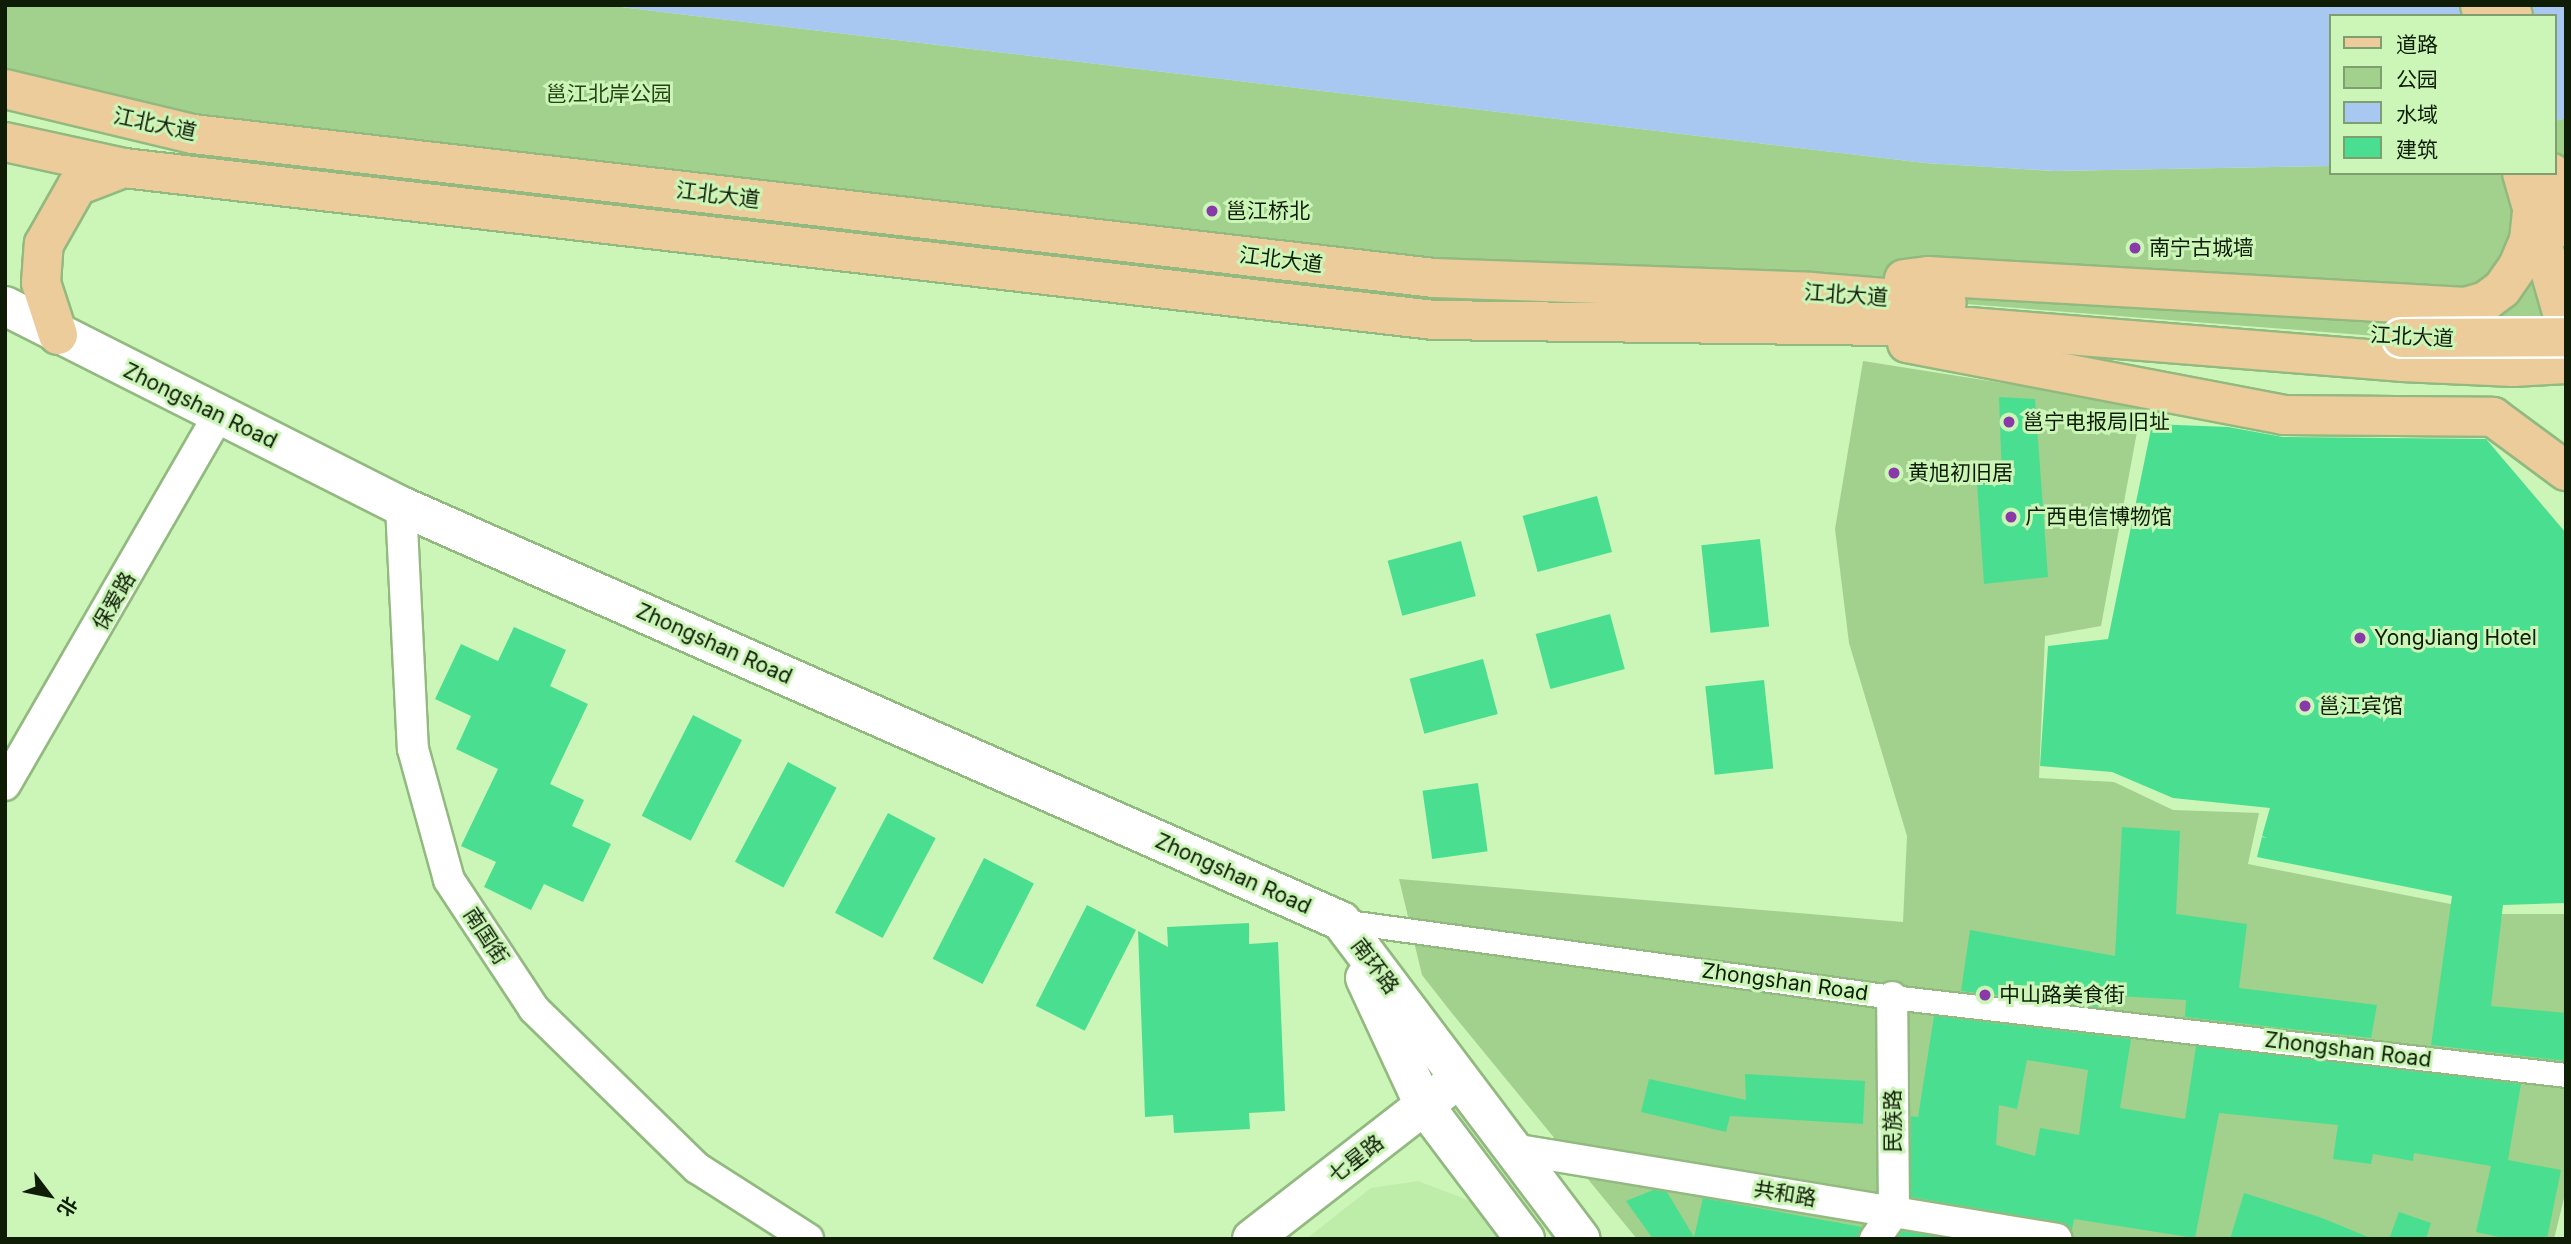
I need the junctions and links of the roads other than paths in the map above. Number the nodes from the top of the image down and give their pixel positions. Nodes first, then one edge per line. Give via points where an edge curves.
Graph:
1 (5, 89) edge
2 (5, 142) edge
3 (124, 168) junction
4 (2524, 175) edge
5 (2555, 206) edge
6 (5, 306) edge
7 (1814, 308) junction
8 (1970, 316) junction
9 (2566, 326) edge
10 (58, 335) junction
11 (2566, 337) edge
12 (2566, 364) edge
13 (219, 415) junction
14 (2566, 471) edge
15 (401, 506) junction
16 (5, 785) edge
17 (1341, 921) junction
18 (1892, 997) junction
19 (2566, 1075) edge
20 (1459, 1078) junction
21 (1424, 1106) junction
22 (1513, 1149) junction
23 (1894, 1212) junction
24 (808, 1239) edge
25 (1252, 1239) edge
26 (1525, 1239) edge
27 (1581, 1239) edge
28 (1875, 1239) edge
29 (2057, 1239) edge

1 - 7 main road, 江北大道 via 193,134 1434,278
2 - 3 main road, 江北大道
3 - 7 main road, 江北大道 via 1433,320
3 - 10 main road via 76,186 44,244 41,283
4 - 5 main road
5 - 7 main road via 2529,240 2513,274 2486,301 2465,307 1928,276
5 - 9 main road
6 - 10 main road, Zhongshan Road
7 - 8 main road, 江北大道
7 - 14 main road via 2283,415 2493,417
8 - 11 main road, 江北大道, bridge via 2402,338
8 - 12 main road, 江北大道 via 2402,362 2513,367
10 - 13 main road, Zhongshan Road
13 - 15 main road, Zhongshan Road
13 - 16 street, 保爱路
15 - 17 main road, Zhongshan Road
15 - 24 street, 南国街 via 413,748 449,880 534,1009 697,1168
17 - 18 street, Zhongshan Road
17 - 20 main road, 南环路
17 - 21 main road, 南环路
18 - 19 street, Zhongshan Road
18 - 23 street, 民族路
20 - 21 main road, 七星路
20 - 22 main road, 南环路
21 - 25 main road, 七星路
21 - 26 main road, 南环路
22 - 23 street, 共和路
22 - 27 main road, 南环路
23 - 28 street
23 - 29 street, 共和路

